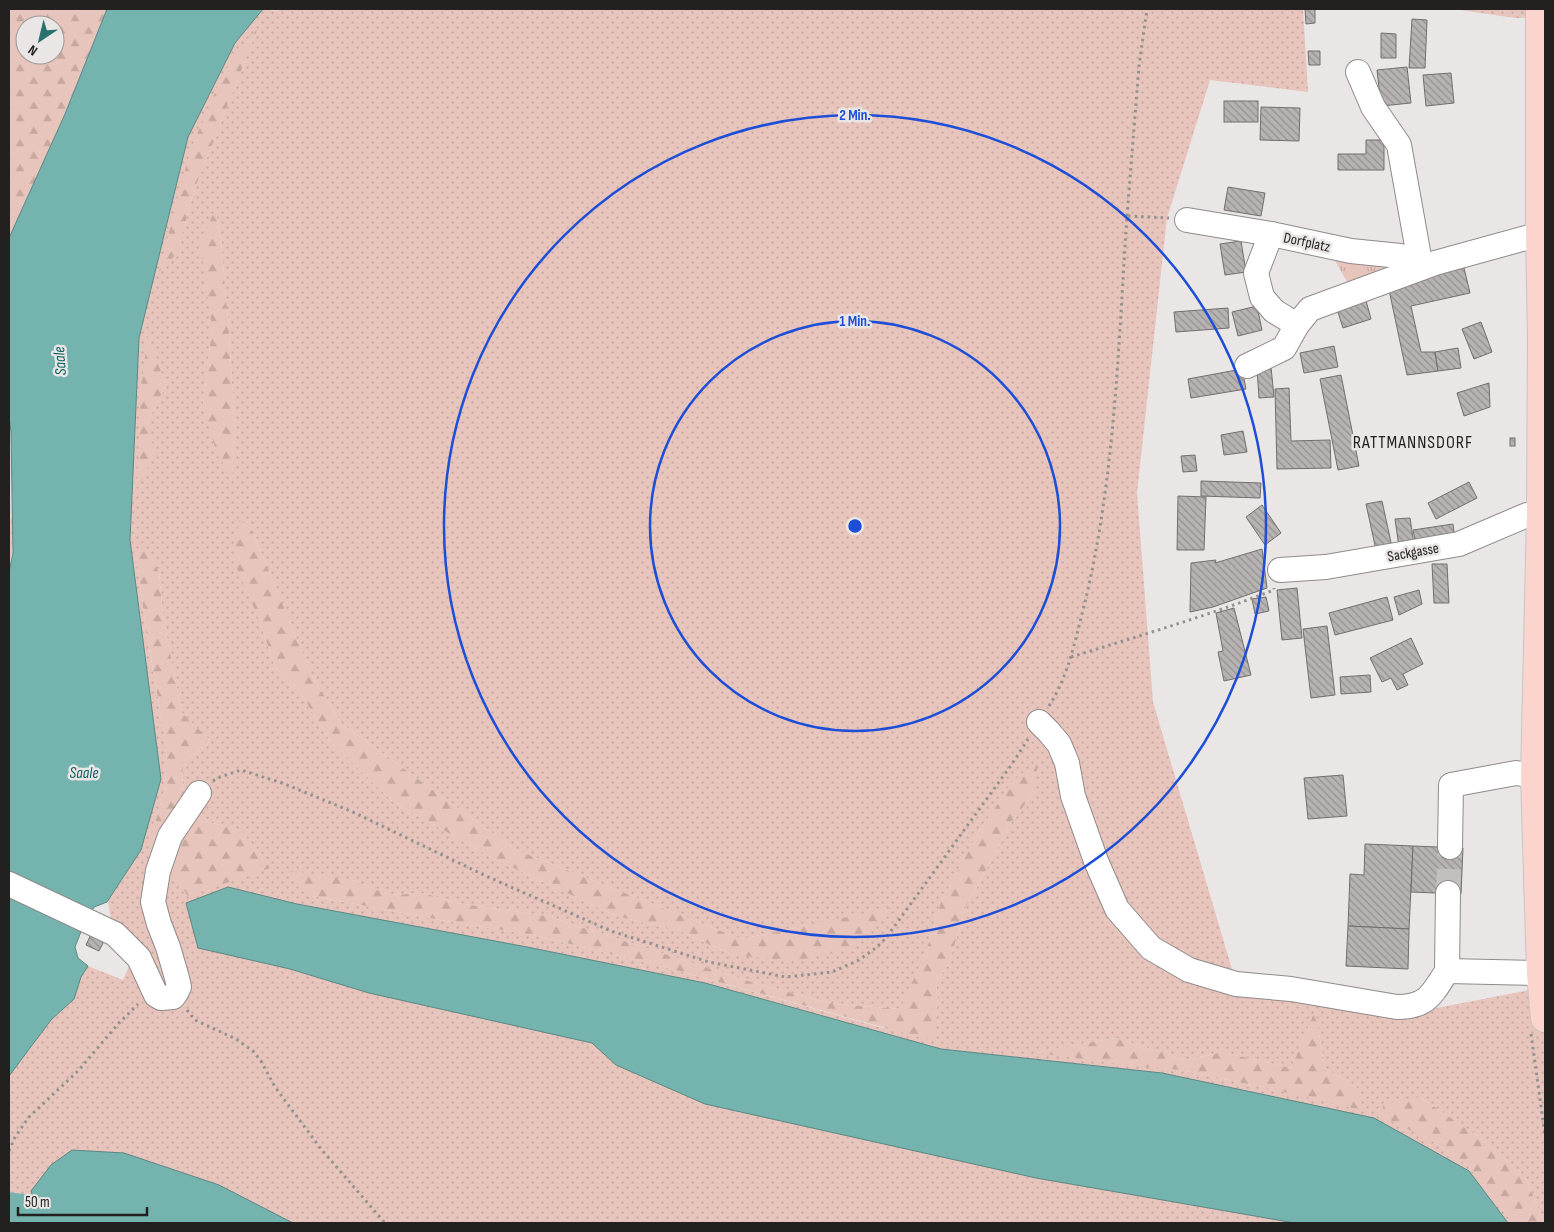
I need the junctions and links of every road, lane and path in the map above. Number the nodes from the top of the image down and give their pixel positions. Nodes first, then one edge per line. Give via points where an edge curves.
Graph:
1 (1147, 9) edge
2 (1540, 9) edge
3 (1358, 72) dead end
4 (1543, 203) edge
5 (1127, 216) junction
6 (1187, 220) joint
7 (1271, 234) junction
8 (1540, 234) junction
9 (1421, 268) junction
10 (1297, 325) junction
11 (1247, 366) dead end
12 (1543, 460) edge
13 (1541, 514) junction
14 (1280, 570) joint
15 (1071, 657) junction
16 (1038, 722) junction
17 (1535, 776) junction
18 (199, 793) joint
19 (1450, 847) tunnel mouth
20 (9, 884) edge
21 (1448, 893) tunnel mouth
22 (1447, 972) junction
23 (1541, 973) junction
24 (153, 990) junction
25 (176, 994) junction
26 (1545, 1018) edge
27 (9, 1150) edge
28 (385, 1223) edge

1 - 5 path
2 - 4 main road
3 - 9 street via 1373,107 1399,144
4 - 8 main road
5 - 6 path
5 - 15 path via 1111,453 1091,579
6 - 7 street
7 - 9 street, Dorfplatz via 1351,251 1400,256
7 - 10 street, Dorfplatz via 1256,273 1262,297 1274,311
8 - 9 street
8 - 12 main road
9 - 10 street via 1310,309
10 - 11 street via 1284,348
12 - 13 main road
13 - 14 street, Sackgasse via 1527,515 1459,544 1326,567
13 - 17 main road
14 - 15 path via 1274,590
15 - 16 path via 1058,692
16 - 18 path via 1012,764 886,938 858,960 832,972 786,976 709,962 611,931 355,813 241,770 217,778
16 - 22 street via 1059,744 1067,763 1073,796 1116,910 1151,948 1188,970 1236,984 1291,989 1397,1008 1409,1008 1428,999
17 - 19 street via 1516,773 1451,786
17 - 23 main road
18 - 25 street via 170,836 158,871 154,902 177,978 179,987
20 - 24 street via 115,934 139,958
21 - 22 street
22 - 23 street
23 - 26 main road
24 - 25 street via 161,998
24 - 27 path via 118,1024 78,1071 29,1117
25 - 28 path via 195,1020 236,1039 253,1051 321,1150

